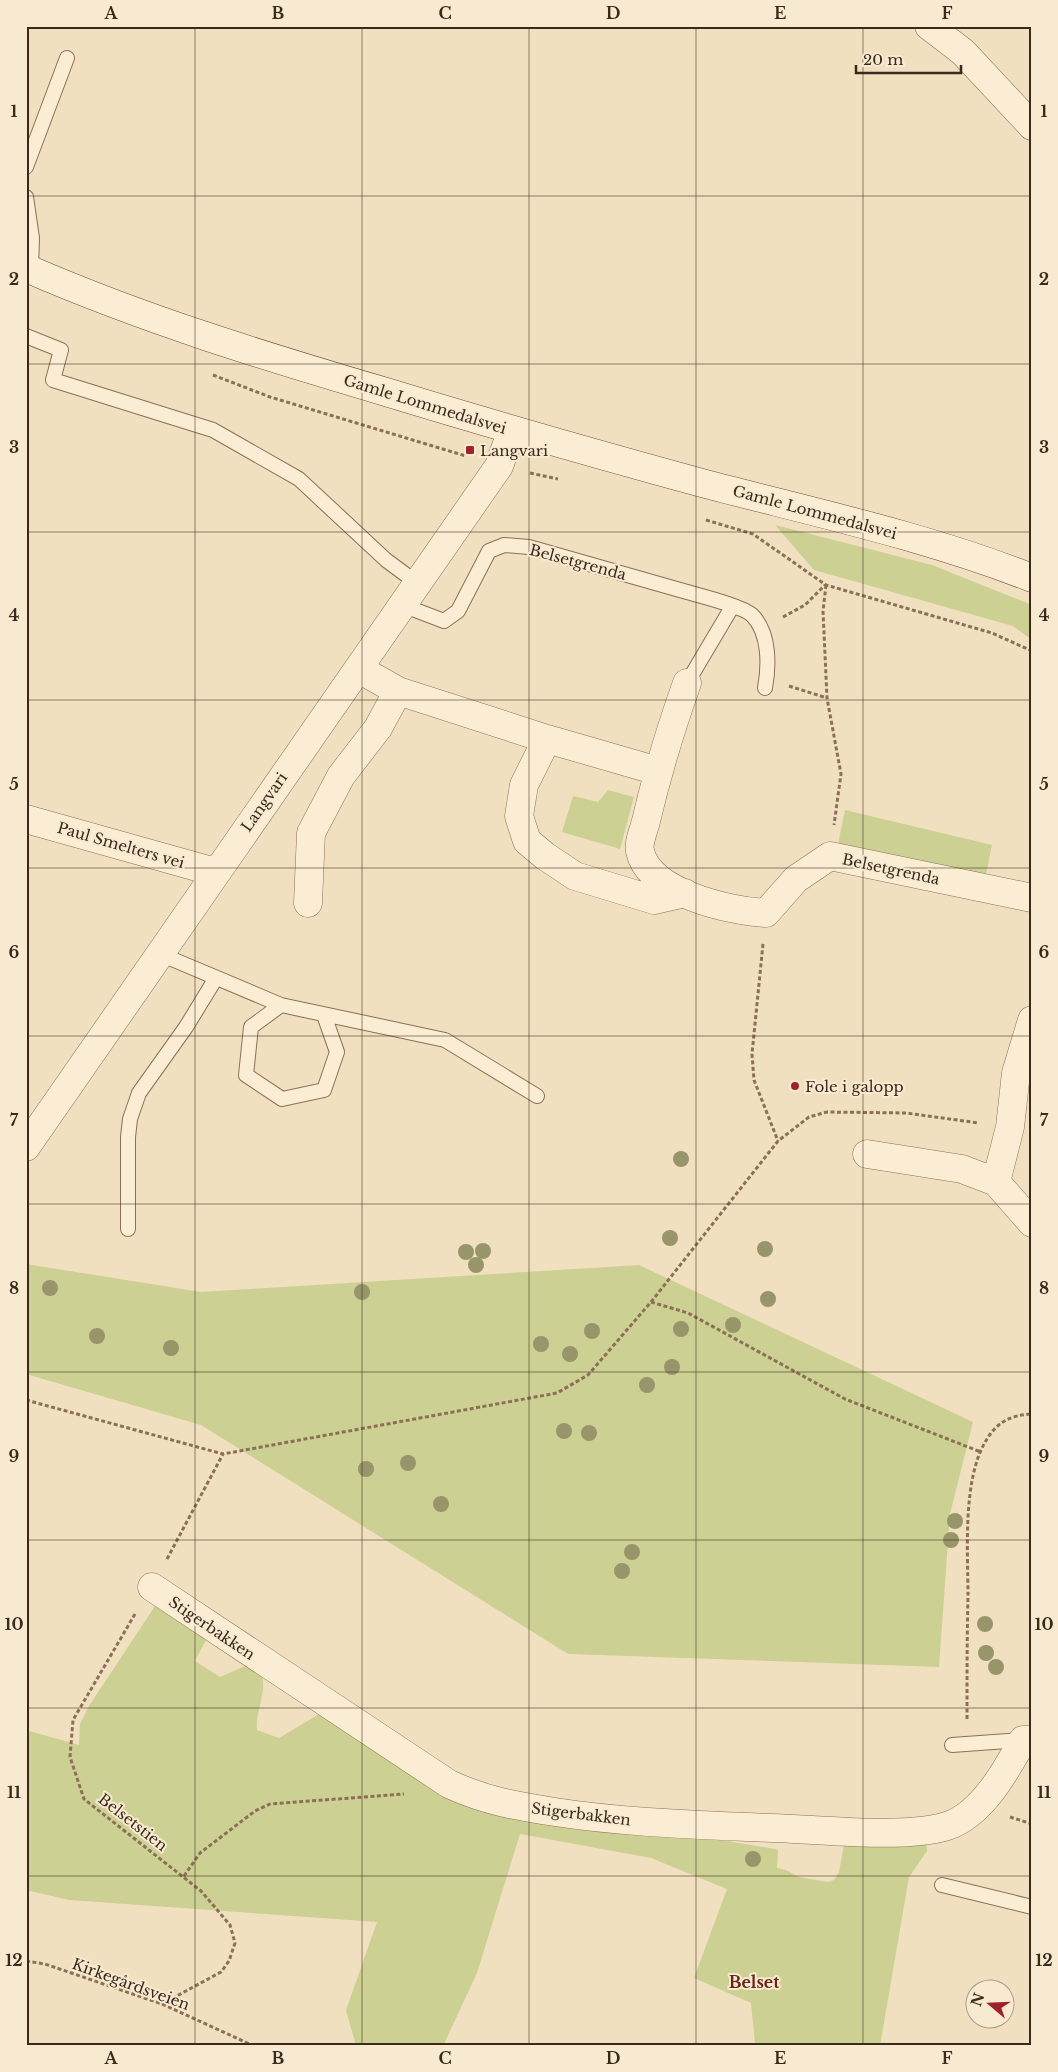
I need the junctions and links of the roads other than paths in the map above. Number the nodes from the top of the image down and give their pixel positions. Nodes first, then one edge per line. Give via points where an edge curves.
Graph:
1 (929, 26) edge
2 (67, 58) dead end
3 (1032, 126) edge
4 (26, 167) edge
5 (26, 197) edge
6 (29, 269) edge
7 (26, 336) edge
8 (512, 430) junction
9 (1032, 578) edge
10 (417, 583) junction
11 (402, 605) junction
12 (732, 607) junction
13 (359, 669) junction
14 (688, 683) joint
15 (766, 684) road end
16 (398, 691) junction
17 (547, 739) junction
18 (658, 771) junction
19 (26, 819) edge
20 (215, 872) junction
21 (685, 893) junction
22 (1032, 898) edge
23 (308, 903) dead end
24 (160, 954) junction
25 (216, 978) junction
26 (281, 1005) junction
27 (324, 1014) junction
28 (1032, 1020) edge
29 (537, 1096) dead end
30 (26, 1147) edge
31 (867, 1154) dead end
32 (996, 1182) junction
33 (1032, 1223) edge
34 (128, 1229) dead end
35 (152, 1588) road end
36 (1028, 1740) edge
37 (952, 1745) dead end
38 (942, 1885) dead end
39 (1032, 1908) edge

1 - 3 street via 962,52
2 - 4 lane
5 - 6 lane via 32,238
6 - 8 street, Gamle Lommedalsvei via 101,300 182,329
7 - 10 lane via 61,350 53,380 213,430 299,479 386,560
8 - 9 street, Gamle Lommedalsvei via 746,495 895,532
8 - 10 street, Langvari via 499,466
10 - 11 street, Langvari
11 - 12 lane, Belsetgrenda via 444,621 458,611 489,551 504,545 529,547
11 - 13 street, Langvari
12 - 14 lane
12 - 15 lane, Belsetgrenda via 751,615 760,630 769,668
13 - 16 street
13 - 20 street, Langvari
14 - 18 street
16 - 17 street
16 - 23 street via 378,728 341,776 311,833
17 - 18 street
17 - 21 street via 524,785 519,816 527,841 574,876 654,900
18 - 21 street via 639,848 644,863 662,882
19 - 20 street, Paul Smelters vei
20 - 24 street, Langvari
21 - 22 street, Belsetgrenda via 737,911 766,913 796,879 830,856
24 - 25 lane
24 - 30 street, Langvari
25 - 26 lane
25 - 34 lane via 139,1094 130,1119
26 - 27 lane
26 - 27 lane via 251,1027 246,1075 282,1099 324,1090 337,1052
27 - 29 lane via 445,1040
28 - 32 street via 1016,1073 1010,1127
31 - 32 street via 962,1170
32 - 33 street
35 - 36 street, Stigerbakken via 449,1784 476,1797 517,1806 675,1824 917,1832 948,1826 973,1810 1002,1778
36 - 37 lane
38 - 39 lane

